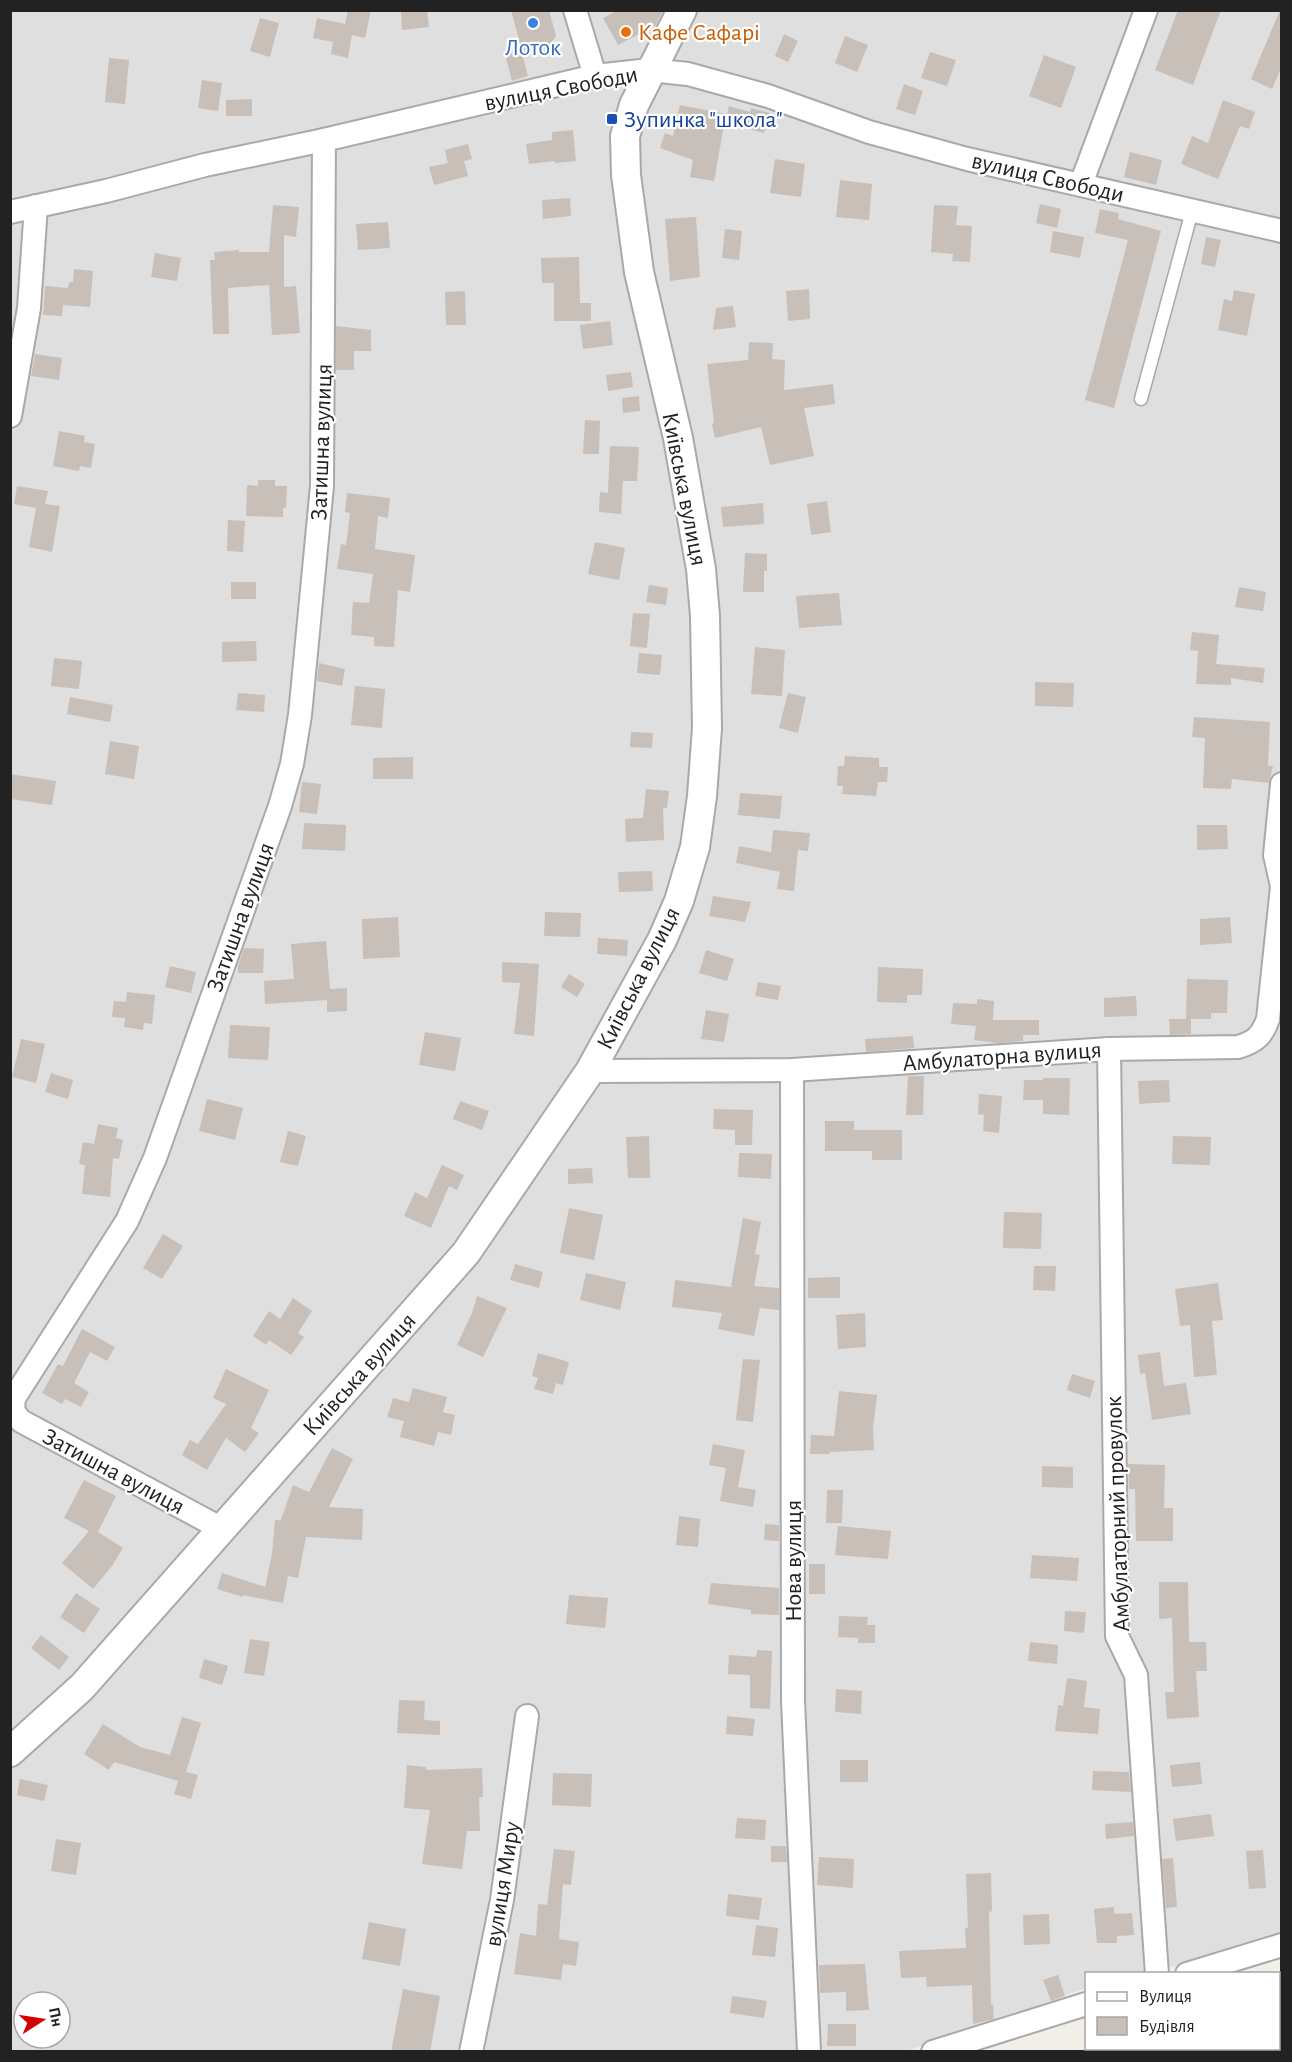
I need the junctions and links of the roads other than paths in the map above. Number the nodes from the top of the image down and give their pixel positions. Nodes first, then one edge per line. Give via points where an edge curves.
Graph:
1 (575, 10) edge
2 (682, 10) edge
3 (1146, 10) edge
4 (650, 70) junction
5 (595, 76) junction
6 (324, 140) junction
7 (1081, 184) junction
8 (36, 206) junction
9 (1191, 211) junction
10 (10, 212) edge
11 (1281, 231) edge
12 (1141, 399) dead end
13 (10, 416) edge
14 (1281, 784) edge
15 (1281, 887) edge
16 (1109, 1049) junction
17 (792, 1070) junction
18 (590, 1071) junction
19 (222, 1528) junction
20 (527, 1716) dead end
21 (10, 1752) edge
22 (1281, 1945) edge
23 (1157, 1972) edge
24 (1193, 1972) edge
25 (1085, 2004) edge
26 (471, 2052) edge
27 (809, 2052) edge
28 (933, 2052) edge

1 - 5 street
2 - 4 street, Київська вулиця
3 - 7 street
4 - 5 street, вулиця Свободи
4 - 7 street, вулиця Свободи via 688,74 768,96 869,132
4 - 18 street, Київська вулиця via 625,136 626,175 639,272 678,438 701,569 707,728 694,847 679,901 662,940
5 - 6 street, вулиця Свободи
6 - 8 street, вулиця Свободи
6 - 19 street, Затишна вулиця via 322,486 292,764 155,1158 127,1221 13,1404 21,1421
7 - 9 street, вулиця Свободи
8 - 10 street, вулиця Свободи
8 - 13 street via 29,308
9 - 11 street, вулиця Свободи
9 - 12 lane
14 - 15 street, Амбулаторна вулиця via 1275,855
15 - 16 street, Амбулаторна вулиця via 1268,1019 1263,1034 1238,1047
16 - 17 street, Амбулаторна вулиця
16 - 23 street, Амбулаторний провулок via 1117,1636 1136,1675
17 - 18 street, Амбулаторна вулиця
17 - 27 street, Нова вулиця via 793,1701
18 - 19 street, Київська вулиця via 466,1253
19 - 21 street, Київська вулиця via 82,1687
20 - 26 street, вулиця Миру via 502,1900
22 - 24 street
25 - 28 street

